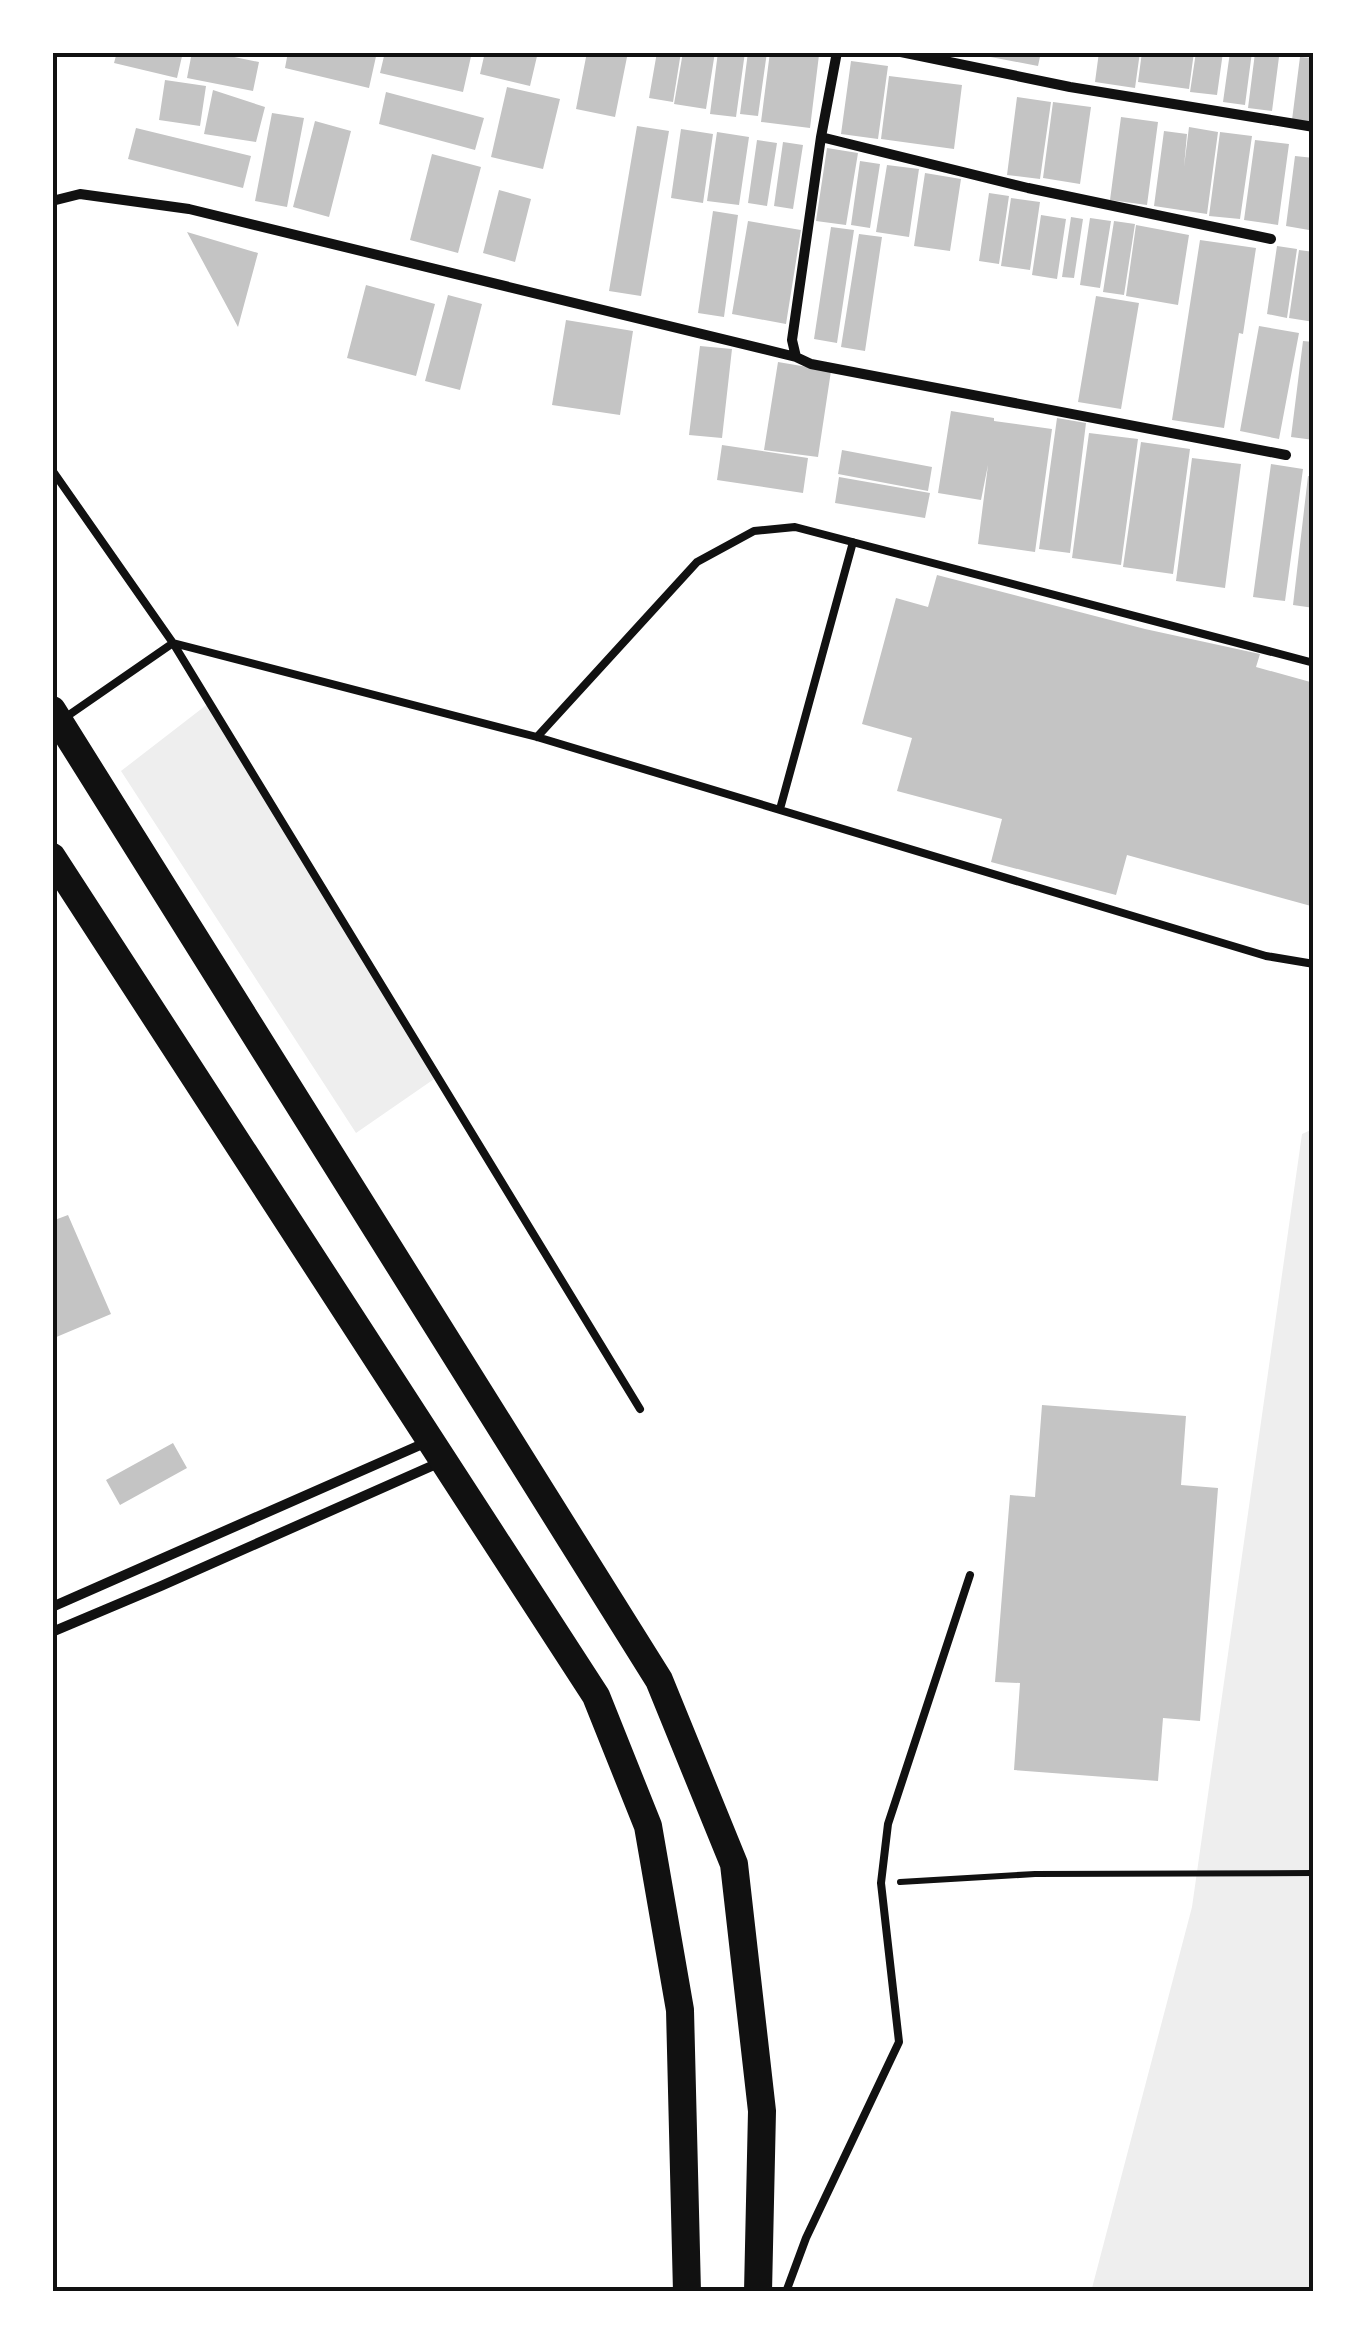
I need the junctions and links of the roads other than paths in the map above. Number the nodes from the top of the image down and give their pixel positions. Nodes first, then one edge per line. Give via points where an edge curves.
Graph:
1 (837, 52) edge
2 (901, 52) edge
3 (1314, 127) edge
4 (821, 137) junction
5 (52, 201) edge
6 (1272, 239) dead end
7 (796, 357) junction
8 (1286, 455) dead end
9 (52, 470) edge
10 (852, 542) junction
11 (172, 643) junction
12 (1314, 663) edge
13 (56, 716) edge
14 (537, 736) junction
15 (780, 809) junction
16 (52, 857) edge
17 (1314, 964) edge
18 (640, 1409) dead end
19 (438, 1451) junction
20 (970, 1575) dead end
21 (52, 1607) edge
22 (52, 1632) edge
23 (687, 2292) edge
24 (758, 2292) edge
25 (786, 2292) edge

1 - 4 street
2 - 3 street
4 - 6 street
4 - 7 street via 792,340
5 - 7 street via 80,194 189,209
7 - 8 street
9 - 11 lane
10 - 12 lane
10 - 14 lane via 796,527 754,532 697,562
10 - 15 lane
11 - 13 lane
11 - 14 lane
11 - 18 lane
13 - 24 highway via 658,1680 734,1864 762,2111
14 - 15 lane
15 - 17 lane via 1266,956
16 - 19 highway
19 - 21 street
19 - 22 street
19 - 23 highway via 596,1696 648,1826 680,2010
20 - 25 lane via 888,1824 881,1883 898,2042

